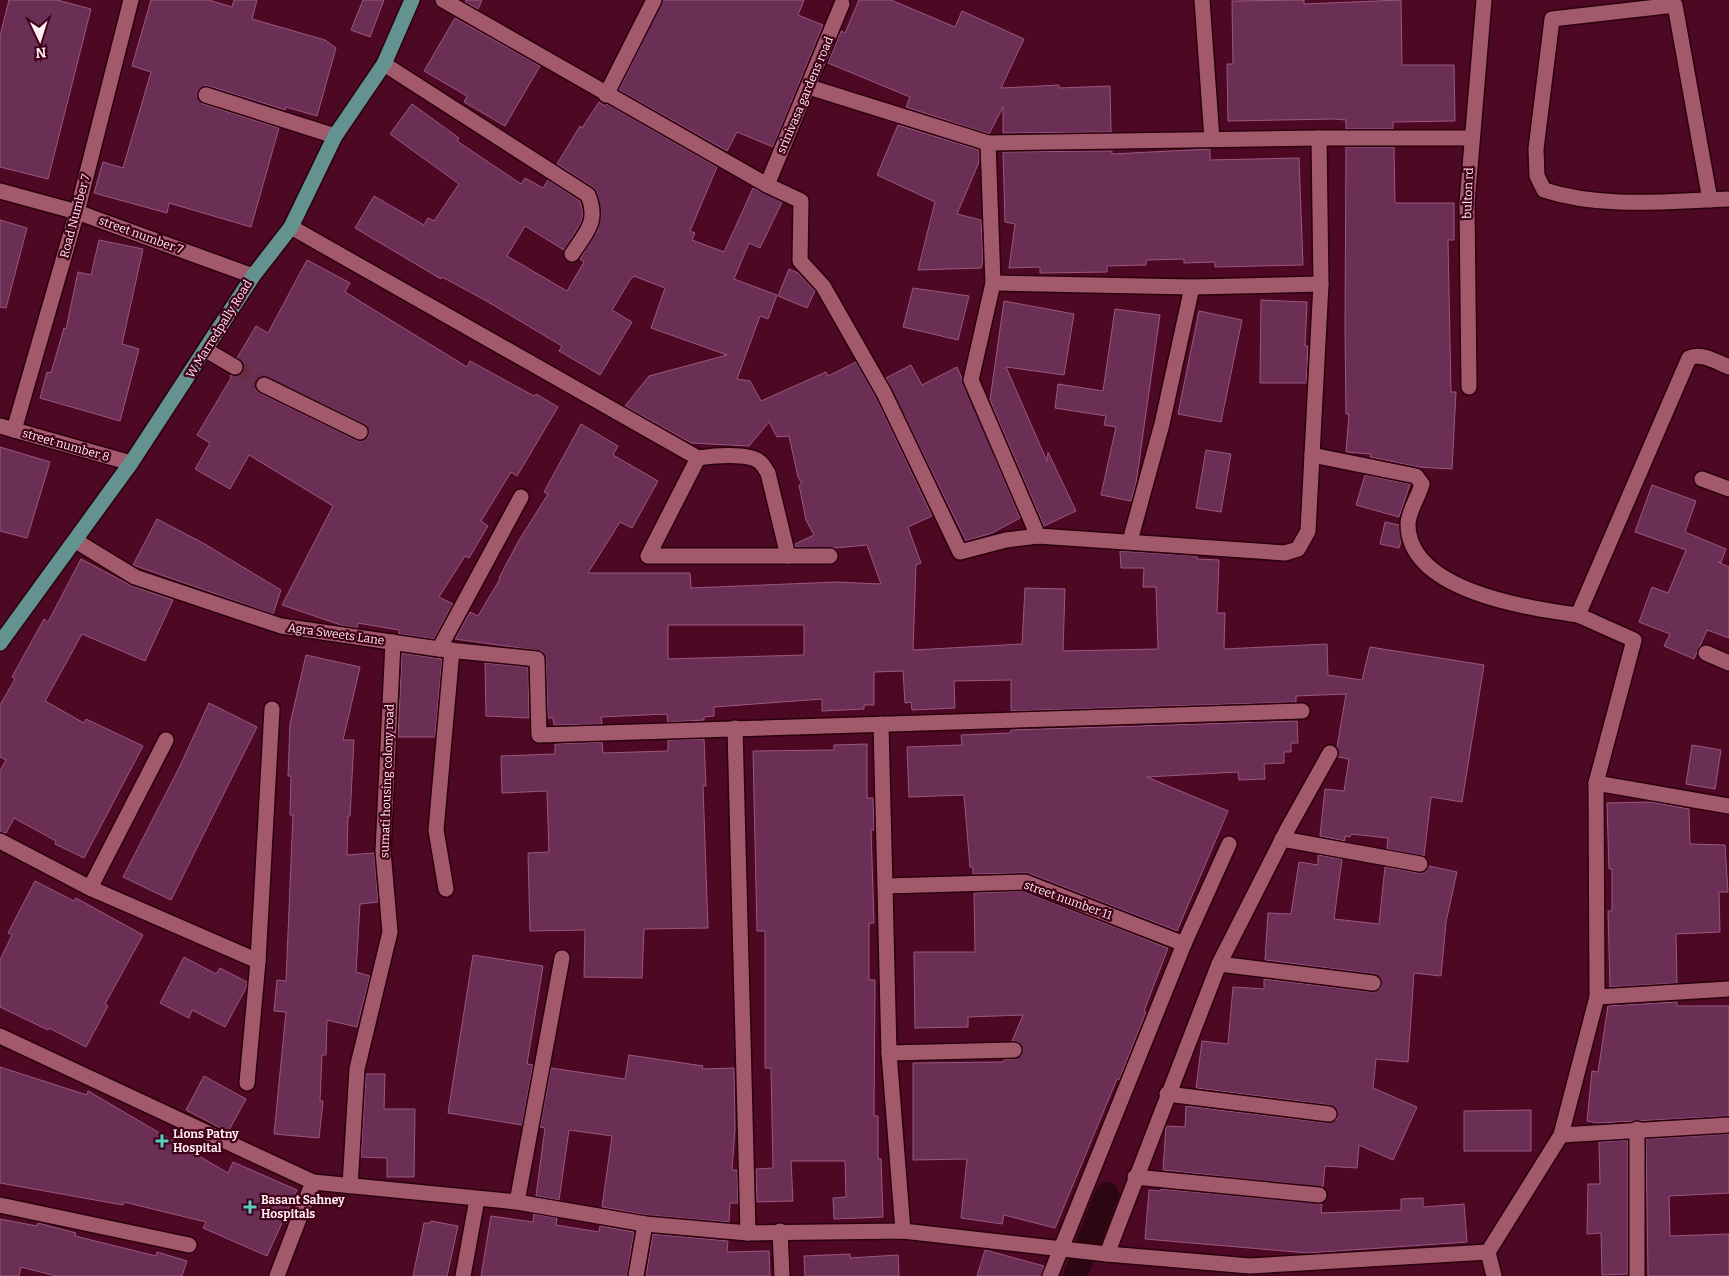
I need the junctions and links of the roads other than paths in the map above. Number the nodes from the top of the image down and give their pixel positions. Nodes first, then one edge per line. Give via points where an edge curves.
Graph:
1 (130, 0) edge
2 (412, 0) edge
3 (443, 0) edge
4 (654, 0) edge
5 (1202, 0) edge
6 (1484, 0) edge
7 (842, 4) dead end
8 (384, 64) junction
9 (809, 87) junction
10 (206, 95) dead end
11 (606, 95) junction
12 (335, 136) junction
13 (1319, 138) junction
14 (1470, 138) junction
15 (1212, 139) junction
16 (988, 143) junction
17 (767, 185) junction
18 (0, 192) edge
19 (1729, 199) edge
20 (1710, 200) junction
21 (78, 212) junction
22 (291, 227) junction
23 (572, 254) dead end
24 (252, 276) junction
25 (993, 283) junction
26 (1321, 284) junction
27 (1192, 288) junction
28 (206, 350) junction
29 (235, 367) tunnel mouth
30 (1729, 367) edge
31 (264, 385) tunnel mouth
32 (1468, 387) dead end
33 (7, 428) edge
34 (360, 432) dead end
35 (1312, 455) junction
36 (698, 458) junction
37 (131, 463) junction
38 (1702, 479) dead end
39 (1729, 489) edge
40 (521, 497) dead end
41 (1038, 536) junction
42 (76, 541) junction
43 (1130, 541) junction
44 (788, 556) junction
45 (830, 556) dead end
46 (1578, 615) junction
47 (1, 640) edge
48 (393, 642) junction
49 (445, 649) junction
50 (1706, 653) dead end
51 (1729, 663) edge
52 (272, 709) dead end
53 (1302, 711) dead end
54 (882, 724) junction
55 (735, 728) junction
56 (166, 740) dead end
57 (1330, 753) dead end
58 (1596, 783) junction
59 (1729, 806) edge
60 (1282, 840) junction
61 (0, 841) edge
62 (1229, 844) dead end
63 (1420, 864) dead end
64 (886, 886) junction
65 (90, 888) junction
66 (446, 889) dead end
67 (1184, 944) junction
68 (562, 958) dead end
69 (258, 961) junction
70 (1219, 964) junction
71 (1373, 983) dead end
72 (1729, 989) edge
73 (1598, 997) junction
74 (0, 1036) edge
75 (1014, 1050) dead end
76 (890, 1053) junction
77 (247, 1083) dead end
78 (1167, 1094) junction
79 (1329, 1114) dead end
80 (1729, 1125) edge
81 (1637, 1129) junction
82 (1562, 1135) junction
83 (1136, 1178) junction
84 (313, 1182) junction
85 (350, 1186) junction
86 (1320, 1195) dead end
87 (477, 1199) junction
88 (516, 1202) junction
89 (0, 1205) edge
90 (644, 1224) junction
91 (903, 1230) junction
92 (780, 1231) junction
93 (748, 1233) junction
94 (189, 1245) dead end
95 (1065, 1249) junction
96 (1488, 1252) junction
97 (1101, 1253) junction
98 (1327, 1269) edge
99 (1251, 1271) edge
100 (278, 1276) edge
101 (463, 1276) edge
102 (636, 1276) edge
103 (782, 1276) edge
104 (1050, 1276) edge
105 (1494, 1276) edge
106 (1637, 1276) edge

1 - 21 street, Road Number 7
2 - 8 main road, W Marredpally Road
3 - 11 street
4 - 11 street
5 - 15 street
6 - 14 street, bulton rd
7 - 9 street, srinivasa gardens road
8 - 12 main road, W Marredpally Road
8 - 23 street via 588,195 592,223
9 - 16 street
9 - 17 street, srinivasa gardens road
10 - 12 street
11 - 17 street
12 - 22 main road, W Marredpally Road
13 - 14 street
13 - 15 street
13 - 26 street
14 - 32 street, bulton rd
15 - 16 street
16 - 25 street
17 - 41 street via 801,201 800,261 823,286 884,393 960,552 1006,540
18 - 21 street, street number 7
19 - 20 street
20 - 20 street via 1582,200 1544,190 1537,176 1536,150 1552,20 1674,5
21 - 24 street, street number 7
21 - 33 street, Road Number 7
22 - 24 main road, W Marredpally Road
22 - 36 street
24 - 28 main road, W Marredpally Road
25 - 27 street
25 - 41 street via 971,380
26 - 27 street
26 - 35 street
27 - 43 street via 1162,424
28 - 29 street
28 - 37 main road, W Marredpally Road
30 - 46 street via 1700,356 1688,358
31 - 34 street
33 - 37 street, street number 8
35 - 43 street via 1308,531 1298,549 1285,553
35 - 46 street via 1416,476 1422,484 1408,523 1419,557 1434,572 1480,595
36 - 44 street via 718,456 761,462 768,473
36 - 44 street via 648,556
37 - 42 main road, W Marredpally Road
38 - 39 street
40 - 49 street
41 - 43 street
42 - 47 main road, W Marredpally Road
42 - 48 street, Agra Sweets Lane via 135,578 281,626
44 - 45 street
46 - 58 street via 1634,640
48 - 49 street, Agra Sweets Lane
48 - 85 street, sumati housing colony road via 383,851 390,932 357,1069
49 - 55 street, Agra Sweets Lane via 537,659 539,735
49 - 66 street via 436,830
50 - 51 street
52 - 69 street
53 - 54 street
54 - 55 street
54 - 64 street
55 - 93 street
56 - 65 street
57 - 60 street
58 - 59 street
58 - 73 street
60 - 63 street
60 - 70 street
61 - 65 street
62 - 67 street
64 - 67 street, street number 11 via 1025,882
64 - 76 street
65 - 69 street
67 - 95 street
68 - 88 street
69 - 77 street
70 - 71 street
70 - 78 street
72 - 73 street
73 - 82 street
74 - 84 street
75 - 76 street
76 - 91 street
78 - 79 street
78 - 83 street
80 - 81 street
81 - 82 street
81 - 106 street
82 - 96 street
83 - 86 street
83 - 97 street
84 - 85 street
84 - 100 street
85 - 87 street
87 - 88 street
87 - 101 street
88 - 90 street
89 - 94 street
90 - 93 street
90 - 102 street
91 - 92 street
91 - 95 street
92 - 93 street
92 - 103 street
95 - 97 street
95 - 104 street
96 - 98 street
96 - 105 street
97 - 99 street
98 - 99 street

